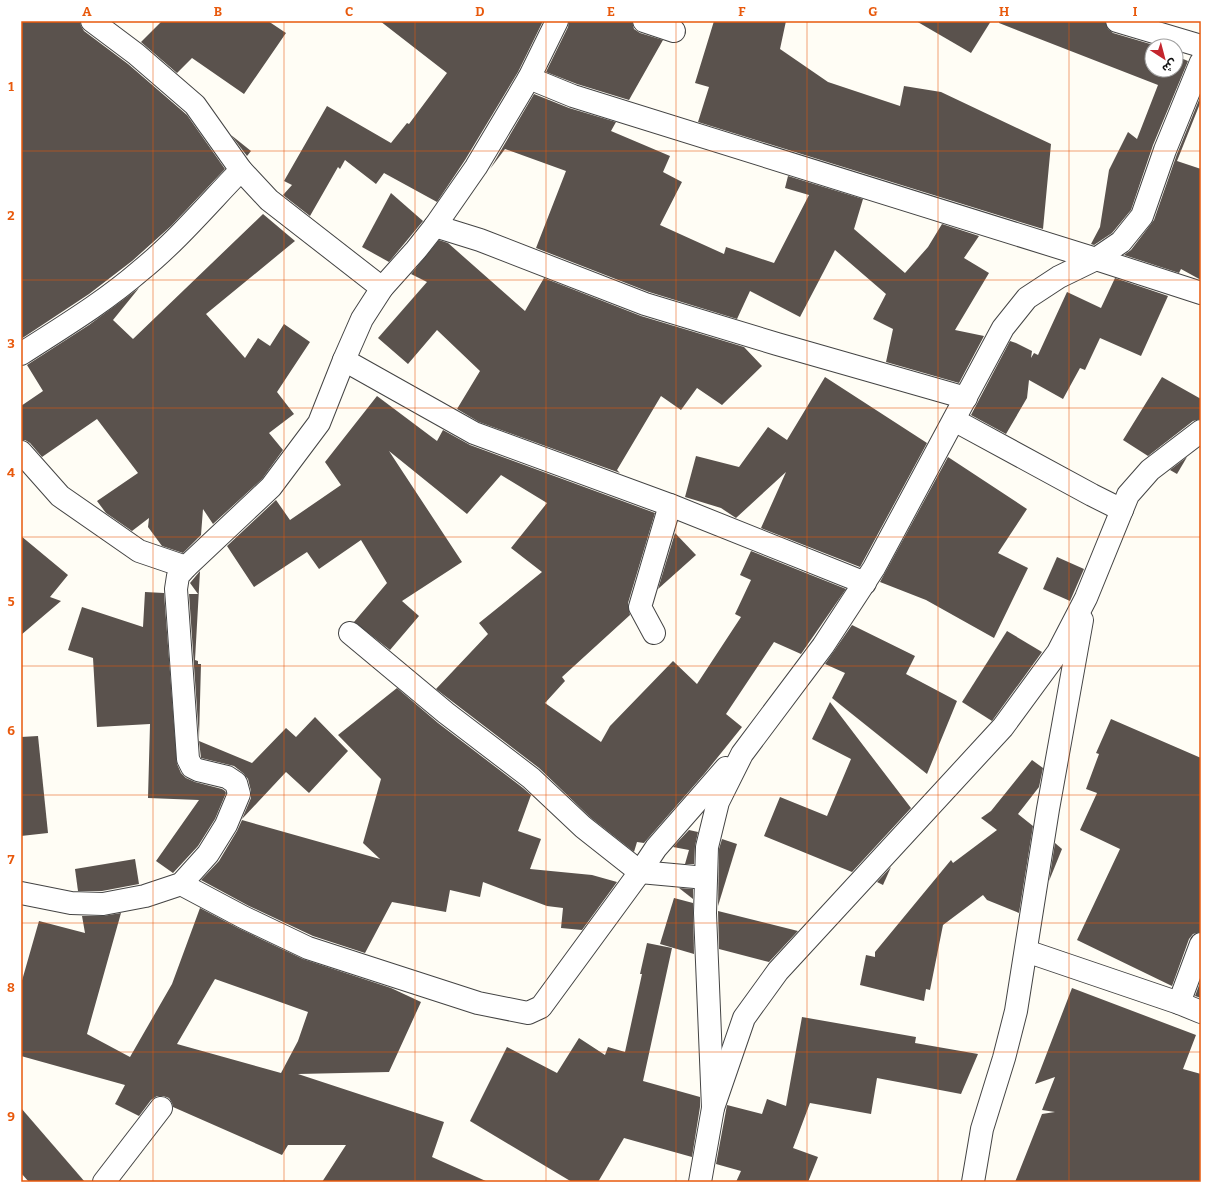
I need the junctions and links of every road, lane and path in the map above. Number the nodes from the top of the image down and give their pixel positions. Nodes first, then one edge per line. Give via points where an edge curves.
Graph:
1 (92, 21) edge
2 (557, 21) edge
3 (644, 21) edge
4 (1117, 21) edge
5 (674, 31) dead end
6 (1201, 46) edge
7 (1201, 62) edge
8 (529, 78) junction
9 (241, 170) junction
10 (435, 226) junction
11 (1063, 249) junction
12 (1096, 259) junction
13 (1059, 277) junction
14 (382, 288) junction
15 (1201, 293) edge
16 (21, 354) edge
17 (344, 360) junction
18 (966, 398) junction
19 (954, 420) junction
20 (1201, 431) edge
21 (21, 452) edge
22 (670, 505) junction
23 (1122, 510) junction
24 (186, 567) junction
25 (865, 583) junction
26 (1086, 598) junction
27 (350, 633) dead end
28 (654, 633) dead end
29 (754, 737) junction
30 (640, 872) junction
31 (706, 878) junction
32 (181, 884) junction
33 (21, 893) edge
34 (1201, 944) edge
35 (1026, 951) junction
36 (1179, 1003) junction
37 (1201, 1012) edge
38 (161, 1108) dead end
39 (713, 1108) junction
40 (104, 1182) edge
41 (700, 1182) edge
42 (973, 1182) edge

1 - 9 street via 136,54 195,105
2 - 8 street
3 - 5 street
4 - 6 street
7 - 12 street via 1165,150 1142,216 1121,242
8 - 10 street via 476,166
8 - 11 street via 573,96
9 - 14 street via 269,200
9 - 16 street via 170,244 140,271 101,302
10 - 14 street
10 - 18 street via 480,240 645,304
11 - 12 street
11 - 13 street
12 - 13 street
12 - 15 street
13 - 18 street via 1027,298 1003,328
14 - 17 street via 362,319
17 - 22 street via 474,433
17 - 24 street via 319,423 286,468 271,487
18 - 19 street
19 - 23 street
19 - 25 street
20 - 23 street via 1150,470 1128,495
21 - 24 street via 60,496 139,551
22 - 25 street
22 - 28 street via 640,607
23 - 26 street
24 - 32 street via 178,576 176,590 188,759 192,767 227,777 236,783 239,794 226,825 208,854
25 - 29 street via 823,646
26 - 35 street via 1048,809
26 - 39 street via 1058,652 1003,727 778,971 744,1018
27 - 30 street via 446,713 531,778 583,827
29 - 30 street via 656,848
29 - 31 street via 742,754 718,802 707,847
30 - 31 street
30 - 32 street via 541,1007 528,1013 478,1003 308,948
31 - 39 street via 705,913
32 - 33 street via 145,896 103,904 71,903
34 - 36 street
35 - 36 street
35 - 42 street via 1016,1011 982,1129
36 - 37 street
38 - 40 street
39 - 41 street

